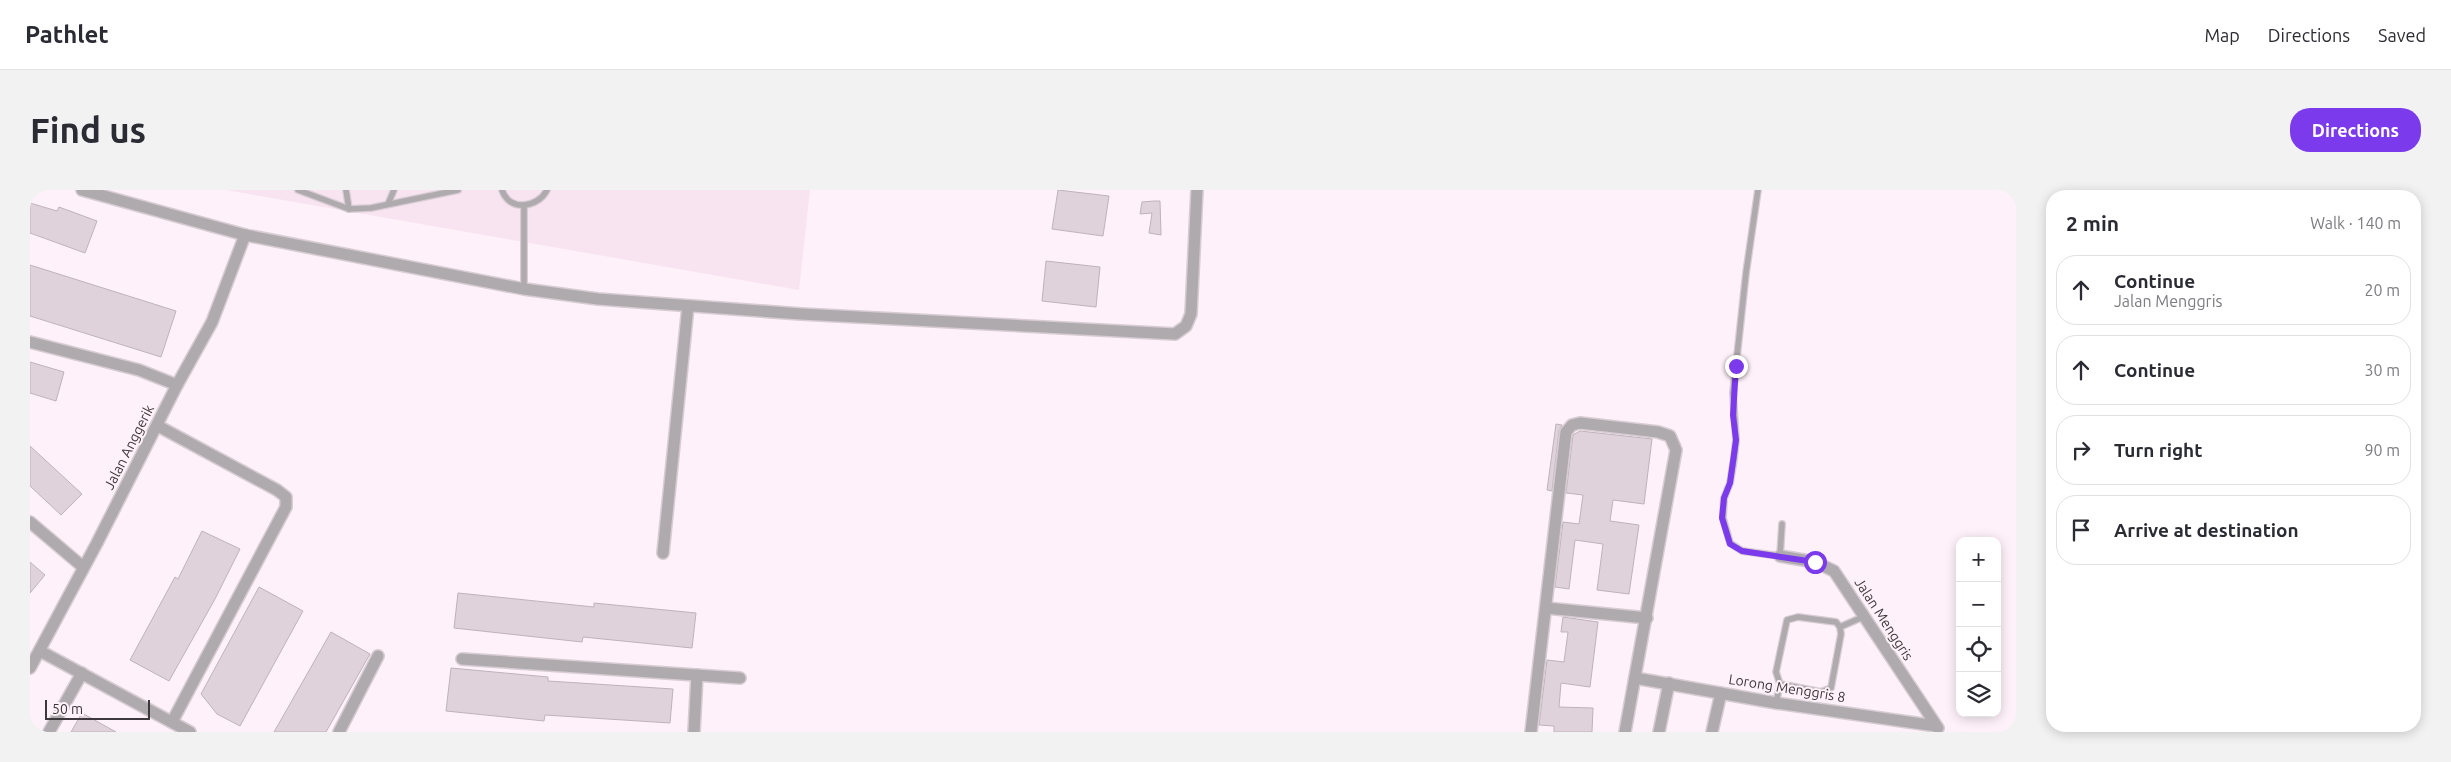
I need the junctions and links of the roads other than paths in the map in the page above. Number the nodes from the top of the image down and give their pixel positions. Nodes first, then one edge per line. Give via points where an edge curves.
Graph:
1 (82, 190) edge
2 (298, 190) edge
3 (346, 190) edge
4 (394, 190) edge
5 (458, 190) edge
6 (502, 190) edge
7 (547, 190) edge
8 (1194, 190) edge
9 (1758, 190) edge
10 (388, 204) junction
11 (524, 206) junction
12 (349, 209) junction
13 (245, 236) junction
14 (524, 289) junction
15 (688, 306) junction
16 (30, 342) edge
17 (177, 385) junction
18 (158, 426) junction
19 (30, 522) edge
20 (1782, 524) dead end
21 (663, 553) dead end
22 (1780, 556) junction
23 (83, 567) junction
24 (1546, 608) junction
25 (1865, 616) junction
26 (1647, 618) junction
27 (1840, 627) junction
28 (40, 651) junction
29 (378, 656) dead end
30 (462, 659) dead end
31 (30, 668) edge
32 (82, 673) junction
33 (697, 675) junction
34 (740, 678) dead end
35 (1635, 678) junction
36 (1669, 683) junction
37 (1780, 684) junction
38 (1721, 693) junction
39 (1776, 703) junction
40 (172, 722) junction
41 (1938, 729) edge
42 (49, 732) edge
43 (190, 732) edge
44 (339, 732) edge
45 (694, 732) edge
46 (1531, 732) edge
47 (1625, 732) edge
48 (1659, 732) edge
49 (1712, 732) edge

1 - 13 street
2 - 12 lane
3 - 12 lane
4 - 10 lane
5 - 10 lane
6 - 11 lane via 512,203
7 - 11 lane via 535,204
8 - 15 street via 1191,314 1186,326 1175,334
9 - 22 lane via 1733,393 1736,440 1722,518 1730,544 1742,551
10 - 12 lane
11 - 14 lane
13 - 14 street
13 - 17 street, Jalan Anggerik via 212,322
14 - 15 street
15 - 21 street
16 - 17 street via 139,370
17 - 18 street, Jalan Anggerik
18 - 23 street, Jalan Anggerik
18 - 40 street via 286,497 286,507
19 - 23 street
20 - 22 lane
22 - 25 street, Jalan Menggris via 1815,562 1834,571
23 - 28 street, Jalan Anggerik
24 - 26 street
24 - 26 street via 1566,432 1572,424 1580,423 1658,432 1670,436 1676,450
24 - 46 street
25 - 27 lane
25 - 41 street, Jalan Menggris
26 - 35 street
27 - 37 lane via 1831,688 1821,692
27 - 37 lane via 1836,622 1798,617 1787,620 1776,672
28 - 31 street, Jalan Anggerik
28 - 32 street
29 - 44 street
30 - 33 street
32 - 40 street
32 - 42 street
33 - 34 street
33 - 45 street
35 - 36 street, Lorong Menggris 8
35 - 47 street
36 - 38 street, Lorong Menggris 8
36 - 48 street
37 - 39 lane
38 - 39 street, Lorong Menggris 8
38 - 49 street
39 - 41 street, Lorong Menggris 8
40 - 43 street

